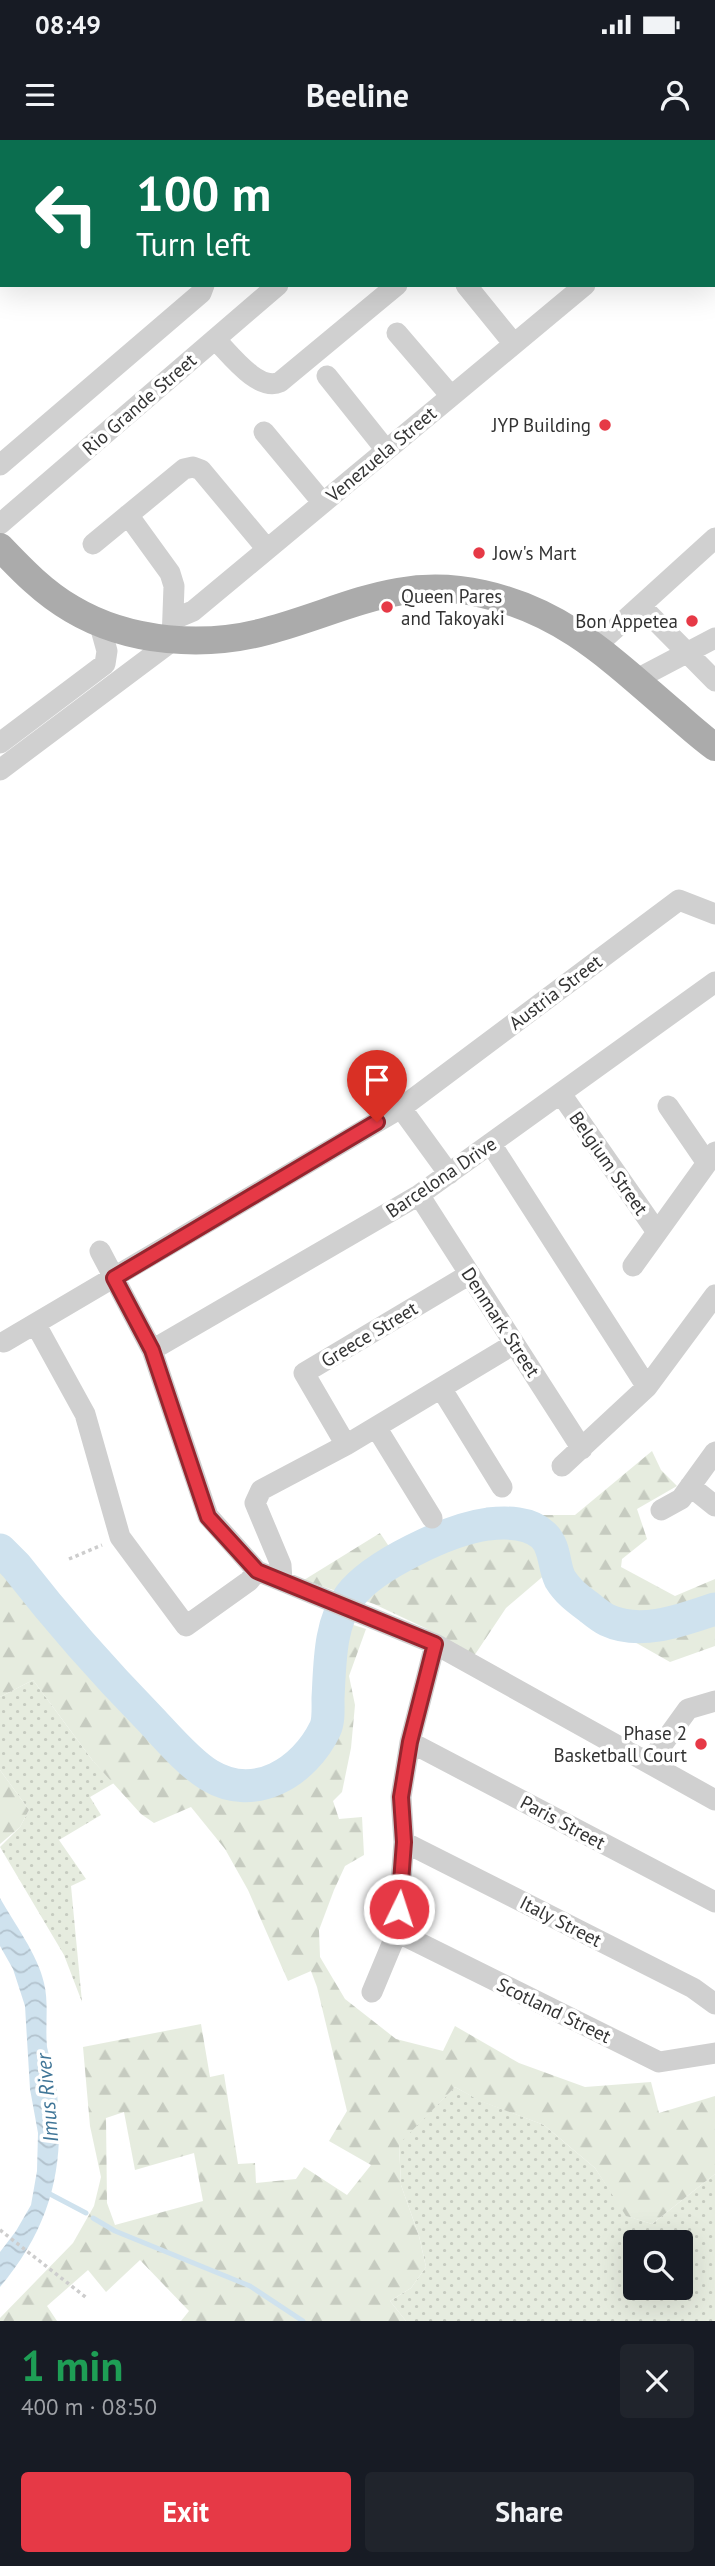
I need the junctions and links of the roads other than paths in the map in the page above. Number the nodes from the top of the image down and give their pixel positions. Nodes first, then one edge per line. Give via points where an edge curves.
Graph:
1 (203, 287) edge
2 (276, 287) edge
3 (395, 287) edge
4 (468, 287) edge
5 (574, 289) edge
6 (397, 333) dead end
7 (215, 339) junction
8 (514, 344) junction
9 (327, 376) dead end
10 (451, 396) junction
11 (264, 432) dead end
12 (386, 450) junction
13 (0, 465) edge
14 (323, 502) junction
15 (128, 515) junction
16 (0, 524) edge
17 (715, 538) edge
18 (93, 544) dead end
19 (0, 547) edge
20 (267, 549) junction
21 (641, 606) junction
22 (99, 622) junction
23 (173, 630) junction
24 (715, 638) edge
25 (596, 646) junction
26 (687, 652) junction
27 (635, 680) junction
28 (715, 681) edge
29 (0, 743) edge
30 (714, 744) edge
31 (0, 770) edge
32 (715, 914) edge
33 (715, 982) edge
34 (561, 1094) junction
35 (668, 1106) dead end
36 (401, 1108) junction
37 (491, 1144) junction
38 (711, 1158) edge
39 (449, 1174) junction
40 (419, 1195) junction
41 (657, 1232) junction
42 (100, 1251) dead end
43 (633, 1266) dead end
44 (470, 1274) junction
45 (114, 1278) junction
46 (715, 1295) edge
47 (36, 1325) junction
48 (4, 1342) dead end
49 (514, 1344) junction
50 (152, 1350) junction
51 (647, 1387) junction
52 (441, 1388) junction
53 (376, 1427) junction
54 (346, 1445) junction
55 (582, 1449) junction
56 (715, 1452) edge
57 (562, 1466) dead end
58 (690, 1486) junction
59 (502, 1487) dead end
60 (715, 1506) edge
61 (661, 1510) dead end
62 (432, 1518) dead end
63 (265, 1525) junction
64 (235, 1547) junction
65 (257, 1571) junction
66 (282, 1581) junction
67 (435, 1644) junction
68 (715, 1701) edge
69 (410, 1742) junction
70 (649, 1763) junction
71 (715, 1800) edge
72 (404, 1842) junction
73 (715, 1902) edge
74 (397, 1932) junction
75 (372, 1992) dead end
76 (715, 2004) edge
77 (715, 2053) edge

1 - 13 street
2 - 7 street, Rio Grande Street
3 - 7 street via 274,385 255,378
4 - 8 street
5 - 8 street, Venezuela Street
6 - 10 street
7 - 16 street, Rio Grande Street
8 - 10 street, Venezuela Street
9 - 12 street
10 - 12 street, Venezuela Street
11 - 14 street
12 - 14 street, Venezuela Street
14 - 20 street, Venezuela Street
15 - 18 street
15 - 20 street via 184,469 193,467 201,470
15 - 23 street via 170,573
17 - 21 street
19 - 22 main road via 49,594
20 - 23 street, Venezuela Street
21 - 25 street
21 - 26 street
22 - 23 main road
22 - 29 street via 107,651 105,664
23 - 25 main road via 223,641 368,597 438,587 522,604
23 - 31 street, Venezuela Street
24 - 26 street
25 - 27 main road
26 - 27 street
26 - 28 street
27 - 30 main road
32 - 36 street, Austria Street via 679,900
33 - 34 street, Barcelona Drive
34 - 37 street, Barcelona Drive
34 - 41 street, Belgium Street
35 - 38 street
36 - 39 street
36 - 45 street, Austria Street
37 - 39 street, Barcelona Drive
37 - 51 street
38 - 41 street
39 - 40 street, Barcelona Drive
40 - 44 street, Denmark Street
40 - 50 street, Barcelona Drive
41 - 43 street
42 - 45 street
44 - 49 street, Denmark Street
44 - 54 street, Greece Street via 304,1373
45 - 47 street, Austria Street
45 - 50 street
46 - 51 street
47 - 48 street, Austria Street
47 - 65 street via 85,1414 120,1537 186,1626
49 - 52 street
49 - 55 street, Denmark Street
50 - 64 street via 208,1517
51 - 55 street
52 - 53 street
52 - 59 street
53 - 54 street
53 - 62 street
54 - 63 street via 261,1490 255,1503
55 - 57 street
56 - 58 street
58 - 60 street
58 - 61 street via 681,1499
63 - 64 street
63 - 66 street via 281,1565
64 - 65 street
65 - 66 street
66 - 67 street
67 - 69 street
67 - 70 street
68 - 70 street via 688,1709
69 - 72 street via 401,1797
69 - 73 street, Paris Street
70 - 71 street
72 - 74 street
72 - 76 street, Italy Street via 693,1988
74 - 75 street
74 - 77 street, Scotland Street via 659,2062

